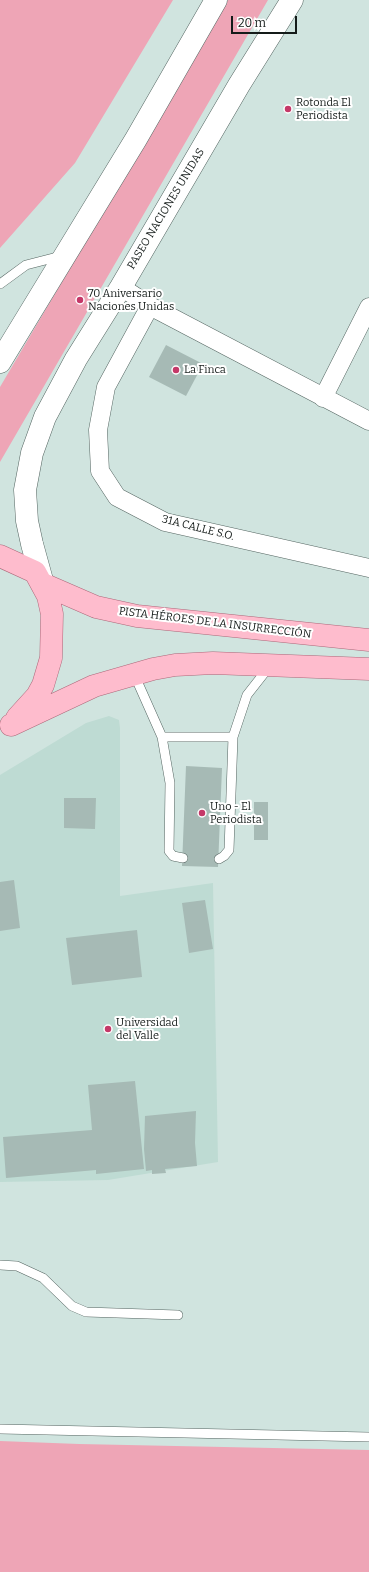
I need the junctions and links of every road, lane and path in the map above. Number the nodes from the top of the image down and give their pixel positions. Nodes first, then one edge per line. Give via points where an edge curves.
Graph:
1 (216, 0) edge
2 (292, 0) edge
3 (65, 255) junction
4 (0, 284) edge
5 (121, 286) junction
6 (150, 306) junction
7 (369, 307) edge
8 (2, 356) edge
9 (323, 398) junction
10 (369, 421) edge
11 (0, 556) edge
12 (369, 568) edge
13 (43, 584) junction
14 (369, 640) edge
15 (270, 666) junction
16 (369, 669) edge
17 (134, 674) junction
18 (4, 729) edge
19 (233, 736) junction
20 (162, 737) junction
21 (183, 858) dead end
22 (219, 859) dead end
23 (0, 1265) edge
24 (178, 1314) dead end
25 (0, 1429) edge
26 (369, 1437) edge

1 - 3 main road
2 - 5 main road, PASEO NACIONES UNIDAS
3 - 4 lane via 26,265
3 - 8 main road
5 - 6 street
5 - 13 main road, PASEO NACIONES UNIDAS via 76,359 45,417 32,454 25,490 27,521
6 - 9 street
6 - 12 street, 31A CALLE S.O. via 106,387 98,430 100,471 117,497 165,522
7 - 9 street
9 - 10 street
11 - 13 main road via 35,572
13 - 14 main road, PISTA HÉROES DE LA INSURRECCIÓN via 96,607 137,616
13 - 18 main road via 50,600 52,614 51,658 37,696
15 - 16 main road
15 - 17 main road via 188,664
15 - 19 lane via 247,695
17 - 18 main road via 94,686
17 - 20 lane
19 - 20 lane
19 - 22 lane via 229,850
20 - 21 lane via 170,783 169,851 173,856
23 - 24 lane via 17,1266 43,1278 72,1306 86,1312
25 - 26 lane

